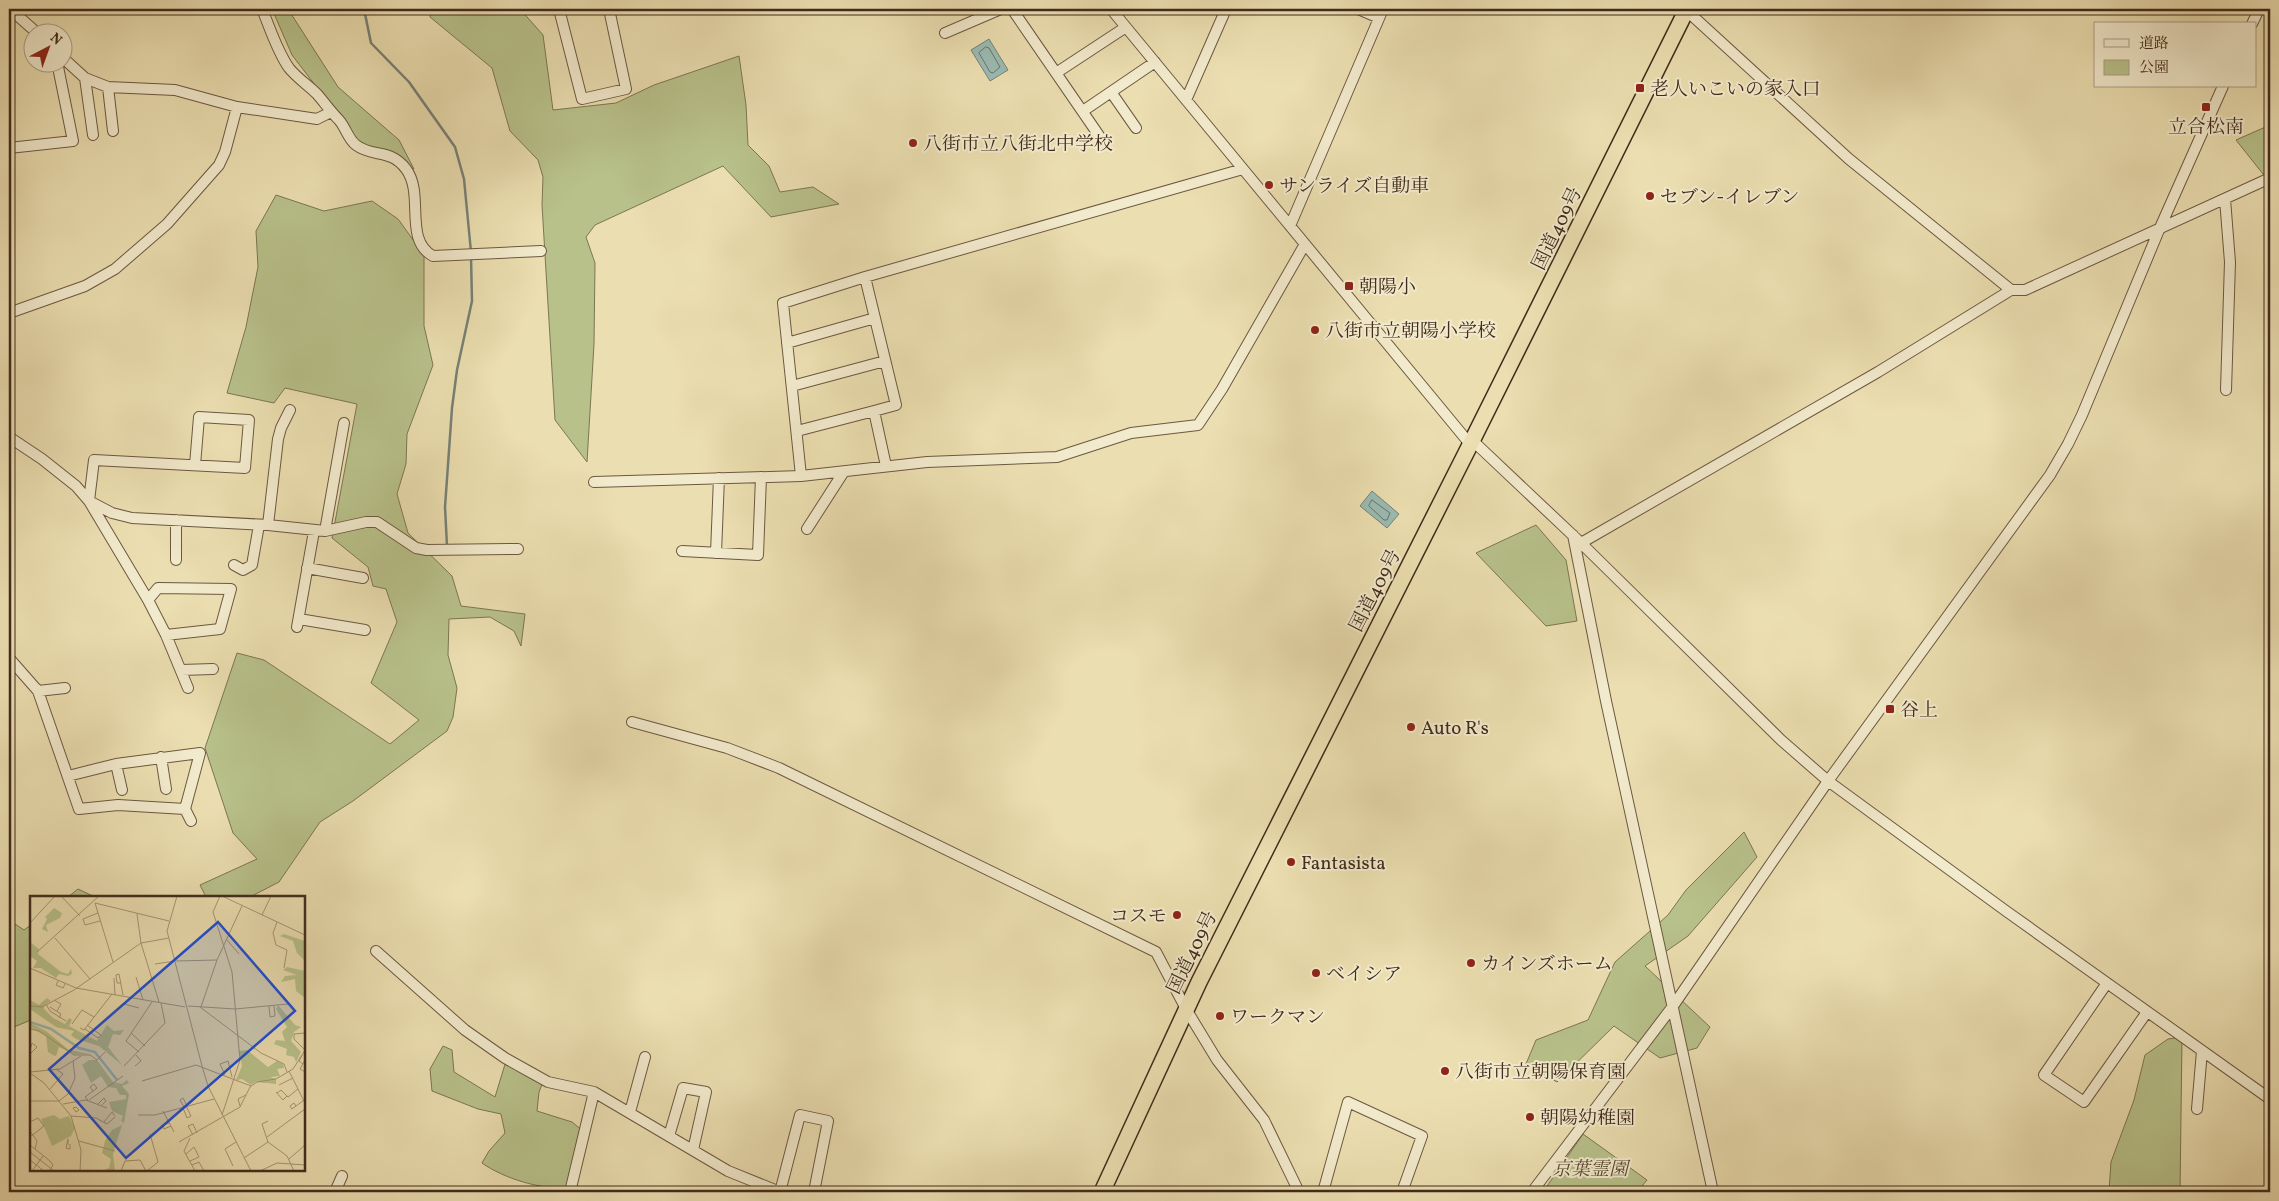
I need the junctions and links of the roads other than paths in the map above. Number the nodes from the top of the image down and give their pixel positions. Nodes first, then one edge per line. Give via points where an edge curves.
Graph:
1 (10, 9) edge
2 (262, 9) edge
3 (559, 9) edge
4 (609, 9) edge
5 (1001, 9) edge
6 (1012, 9) edge
7 (1111, 9) edge
8 (1226, 9) edge
9 (1358, 9) edge
10 (2259, 9) edge
11 (1683, 11) edge
12 (1381, 13) edge
13 (25, 22) edge
14 (2253, 22) edge
15 (1126, 27) junction
16 (945, 33) dead end
17 (1155, 62) junction
18 (72, 66) edge
19 (59, 72) edge
20 (1056, 73) junction
21 (85, 78) junction
22 (108, 87) junction
23 (2222, 88) edge
24 (1111, 92) junction
25 (1186, 100) junction
26 (237, 107) junction
27 (1083, 111) junction
28 (331, 112) junction
29 (1136, 128) dead end
30 (113, 131) dead end
31 (93, 135) dead end
32 (1100, 137) dead end
33 (9, 148) edge
34 (1243, 169) junction
35 (2270, 178) edge
36 (2225, 199) junction
37 (1290, 226) junction
38 (2159, 230) junction
39 (1305, 244) junction
40 (541, 251) dead end
41 (865, 277) junction
42 (2011, 290) junction
43 (9, 313) edge
44 (875, 318) junction
45 (787, 343) junction
46 (885, 361) junction
47 (792, 386) junction
48 (2226, 390) dead end
49 (290, 410) dead end
50 (874, 411) junction
51 (344, 423) dead end
52 (797, 431) junction
53 (9, 437) edge
54 (1471, 442) junction
55 (195, 465) junction
56 (886, 466) junction
57 (844, 473) junction
58 (801, 476) junction
59 (761, 477) junction
60 (719, 478) junction
61 (594, 482) dead end
62 (89, 501) junction
63 (176, 520) junction
64 (263, 525) junction
65 (806, 529) dead end
66 (319, 531) junction
67 (1573, 536) junction
68 (1581, 543) junction
69 (518, 549) dead end
70 (682, 551) dead end
71 (716, 553) junction
72 (176, 560) dead end
73 (234, 565) dead end
74 (307, 568) junction
75 (363, 578) dead end
76 (148, 600) junction
77 (365, 630) dead end
78 (166, 634) junction
79 (9, 658) edge
80 (213, 669) dead end
81 (181, 670) junction
82 (65, 688) dead end
83 (188, 688) dead end
84 (38, 691) junction
85 (632, 722) dead end
86 (161, 757) junction
87 (116, 764) junction
88 (68, 776) junction
89 (1828, 781) junction
90 (166, 789) dead end
91 (122, 790) dead end
92 (185, 809) junction
93 (191, 821) dead end
94 (376, 950) dead end
95 (2107, 983) junction
96 (1672, 1006) junction
97 (1186, 1009) junction
98 (2147, 1012) junction
99 (2202, 1050) junction
100 (645, 1057) dead end
101 (594, 1092) junction
102 (2270, 1099) edge
103 (2197, 1109) dead end
104 (630, 1112) junction
105 (669, 1136) junction
106 (693, 1150) junction
107 (342, 1176) dead end
108 (769, 1190) edge
109 (336, 1192) edge
110 (570, 1192) edge
111 (780, 1192) edge
112 (814, 1192) edge
113 (1102, 1192) edge
114 (1299, 1192) edge
115 (1323, 1192) edge
116 (1402, 1192) edge
117 (1532, 1192) edge
118 (1712, 1192) edge

1 - 13 street
2 - 28 street via 283,58
3 - 4 street via 582,99 626,89
5 - 16 street
6 - 20 street
7 - 15 street
8 - 25 street
9 - 12 street
10 - 14 street
11 - 42 street via 1849,159
11 - 54 highway, 国道409号
12 - 37 street
15 - 17 street
15 - 20 street
17 - 24 street
17 - 25 street
18 - 21 street
19 - 33 street via 73,140
20 - 27 street
21 - 22 street
21 - 31 street
22 - 26 street via 175,90
22 - 30 street
23 - 38 street
24 - 27 street
24 - 29 street
25 - 34 street
26 - 28 street via 317,119
26 - 43 street via 225,152 218,165 168,224 115,269 85,286
27 - 32 street
28 - 40 street via 359,147 392,156 408,171 419,240 426,253 433,256
34 - 37 street
34 - 41 street
35 - 36 street
36 - 38 street
36 - 48 street via 2230,262
37 - 39 street
38 - 42 street via 2024,290
38 - 89 street via 2082,415 2054,468
39 - 54 street
39 - 56 street via 1198,425 1131,433 1057,457
41 - 44 street
41 - 45 street via 783,303
42 - 68 street via 1878,372
44 - 45 street
44 - 46 street
45 - 47 street
46 - 47 street
46 - 50 street via 896,405
47 - 52 street
49 - 64 street via 278,439
50 - 52 street
50 - 56 street
51 - 66 street
52 - 58 street
53 - 62 street via 69,480
54 - 67 street
54 - 97 highway, 国道409号
55 - 55 street via 245,468 249,420 199,417
55 - 62 street via 94,460
56 - 57 street
57 - 58 street
57 - 65 street
58 - 59 street
59 - 60 street
59 - 71 street via 758,554
60 - 61 street
60 - 71 street
62 - 63 street via 112,513 132,518
62 - 76 street
63 - 64 street
63 - 72 street
64 - 66 street
64 - 73 street via 252,565 243,570
66 - 69 street via 377,522 416,548
66 - 74 street
67 - 68 street
67 - 96 street
68 - 89 street via 1780,740
70 - 71 street
74 - 75 street
74 - 77 street via 298,623
76 - 78 street
76 - 78 street via 158,588 231,589 220,629
78 - 81 street
79 - 84 street
80 - 81 street
81 - 83 street
82 - 84 street
84 - 88 street
85 - 97 street via 727,748 779,768 1156,952
86 - 87 street
86 - 90 street
86 - 92 street via 200,753
87 - 88 street
87 - 91 street
88 - 92 street via 79,809 118,805
89 - 95 street
89 - 96 street
92 - 93 street
94 - 101 street via 465,1030 505,1058 548,1082
95 - 98 street
95 - 98 street via 2044,1075 2084,1102
96 - 117 street
96 - 118 street
97 - 113 highway, 国道409号
97 - 114 street via 1218,1060 1264,1120
98 - 99 street
99 - 102 street
99 - 103 street
100 - 104 street
101 - 104 street
101 - 110 street
104 - 105 street
105 - 106 street
105 - 106 street via 683,1088 706,1092
106 - 108 street
107 - 109 street
108 - 111 street
111 - 112 street via 800,1115 828,1121
115 - 116 street via 1348,1102 1422,1136

